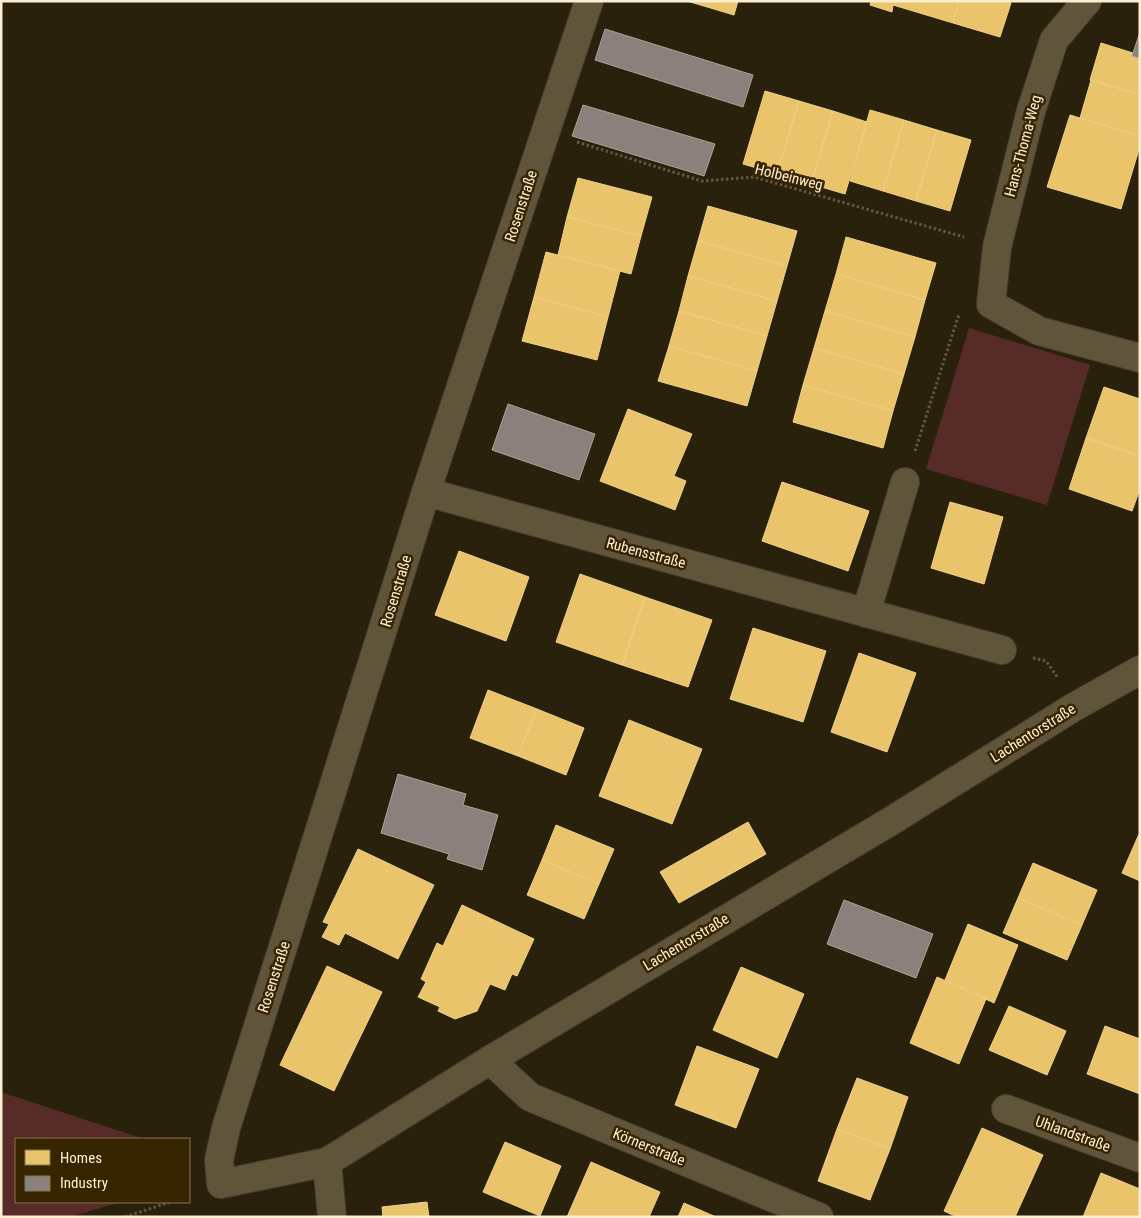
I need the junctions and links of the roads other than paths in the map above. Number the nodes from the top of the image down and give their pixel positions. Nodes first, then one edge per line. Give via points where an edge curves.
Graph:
1 (589, 1) edge
2 (1087, 1) edge
3 (1140, 358) edge
4 (905, 482) road end
5 (426, 492) junction
6 (866, 613) junction
7 (1002, 650) dead end
8 (1140, 670) edge
9 (490, 1060) junction
10 (1006, 1109) dead end
11 (1140, 1158) edge
12 (327, 1162) junction
13 (221, 1184) joint
14 (332, 1217) edge
15 (819, 1217) edge

1 - 5 street, Rosenstraße
2 - 3 street, Hans-Thoma-Weg via 1054,40 1031,111 997,247 991,304 1039,331
4 - 6 street
5 - 6 street, Rubensstraße
5 - 13 street, Rosenstraße via 226,1128 219,1160
6 - 7 street, Rubensstraße
8 - 9 street, Lachentorstraße
9 - 12 street, Lachentorstraße
9 - 15 street, Körnerstraße via 530,1098
10 - 11 street, Uhlandstraße
12 - 13 street, Lachentorstraße
12 - 14 street

